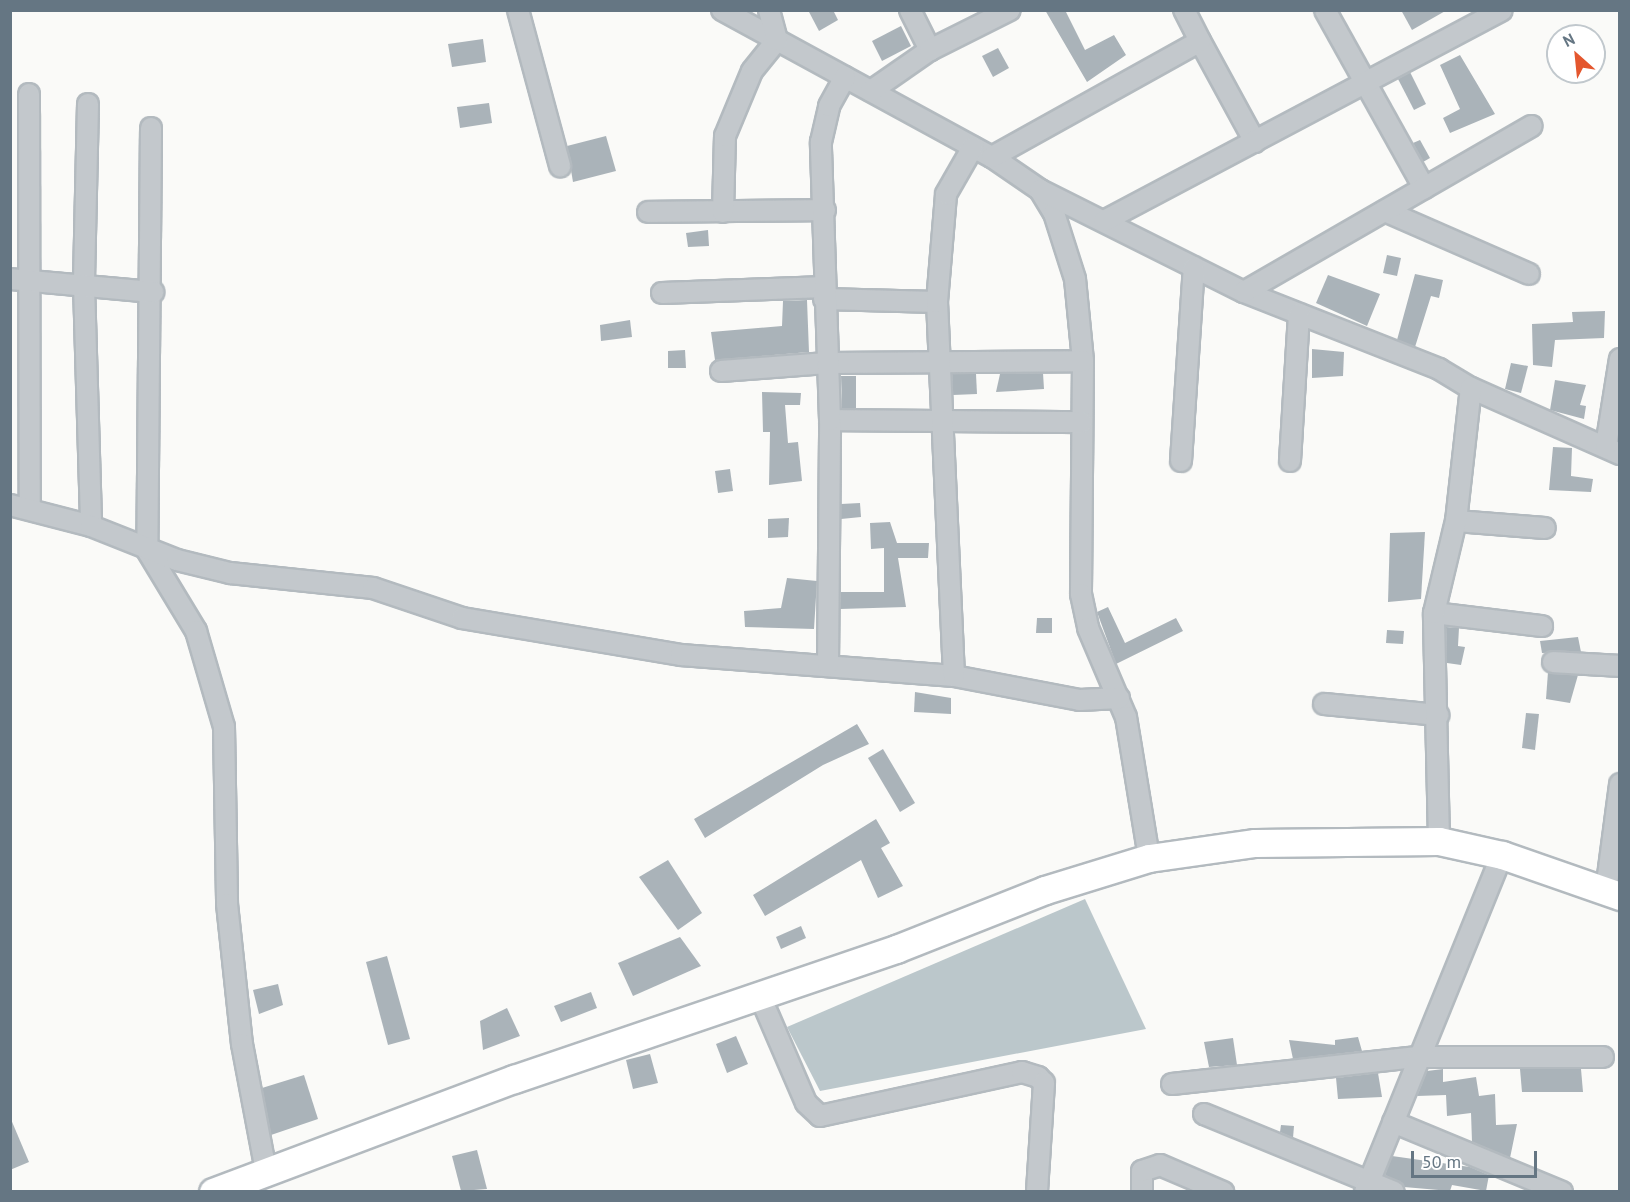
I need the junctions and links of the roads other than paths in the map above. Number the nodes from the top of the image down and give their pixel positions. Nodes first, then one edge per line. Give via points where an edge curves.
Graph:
1 (518, 10) edge
2 (722, 10) edge
3 (769, 10) edge
4 (910, 10) edge
5 (1010, 10) edge
6 (1184, 10) edge
7 (1325, 10) edge
8 (1502, 10) edge
9 (777, 40) junction
10 (1200, 41) junction
11 (930, 50) junction
12 (844, 77) junction
13 (1363, 83) junction
14 (871, 91) junction
15 (29, 93) dead end
16 (88, 104) dead end
17 (1532, 126) dead end
18 (151, 128) dead end
19 (1255, 142) junction
20 (973, 147) junction
21 (992, 157) junction
22 (560, 166) dead end
23 (1424, 188) junction
24 (1040, 190) junction
25 (825, 210) junction
26 (1384, 211) junction
27 (648, 212) dead end
28 (723, 212) junction
29 (1104, 221) junction
30 (1194, 267) junction
31 (1529, 274) dead end
32 (19, 279) edge
33 (84, 285) junction
34 (153, 292) junction
35 (1244, 292) junction
36 (662, 293) dead end
37 (825, 293) junction
38 (937, 302) junction
39 (1299, 314) junction
40 (1620, 359) edge
41 (938, 361) junction
42 (1083, 361) junction
43 (827, 363) junction
44 (721, 371) dead end
45 (1471, 388) junction
46 (940, 418) junction
47 (830, 420) junction
48 (1082, 422) junction
49 (1613, 450) edge
50 (1181, 461) dead end
51 (1290, 461) dead end
52 (10, 505) edge
53 (30, 509) junction
54 (1456, 521) junction
55 (92, 526) junction
56 (1545, 528) dead end
57 (147, 550) junction
58 (1434, 613) junction
59 (1542, 626) dead end
60 (1553, 662) dead end
61 (828, 665) junction
62 (1620, 666) edge
63 (954, 676) junction
64 (1119, 698) junction
65 (1324, 704) dead end
66 (1438, 716) junction
67 (1620, 784) edge
68 (1439, 841) junction
69 (1502, 855) junction
70 (1149, 858) junction
71 (1613, 893) edge
72 (760, 996) junction
73 (1418, 1057) junction
74 (1603, 1057) dead end
75 (1172, 1084) dead end
76 (1204, 1114) dead end
77 (1394, 1122) junction
78 (266, 1171) junction
79 (1367, 1186) edge
80 (213, 1191) edge
81 (1036, 1191) edge
82 (1142, 1191) edge
83 (1223, 1191) edge
84 (1394, 1191) edge
85 (1562, 1191) edge

1 - 22 street
2 - 9 street
3 - 9 street
4 - 11 street
5 - 11 street
6 - 10 street
7 - 13 street
8 - 13 street
9 - 12 street
9 - 28 street via 735,104 725,136
10 - 19 street
10 - 21 street
11 - 14 street
12 - 14 street
12 - 25 street via 829,106 821,142
13 - 19 street
13 - 23 street
14 - 20 street
15 - 32 street
16 - 33 street
17 - 23 street
18 - 34 street
19 - 29 street
20 - 21 street
20 - 38 street via 946,194
21 - 24 street
23 - 26 street
24 - 29 street
24 - 42 street via 1070,254
25 - 28 street
25 - 37 street
26 - 31 street
26 - 35 street
27 - 28 street
29 - 30 street
30 - 35 street
30 - 50 street
32 - 33 street
32 - 53 street
33 - 34 street
33 - 55 street
34 - 57 street
35 - 39 street
36 - 37 street
37 - 38 street
37 - 43 street
38 - 41 street
39 - 45 street via 1438,369
39 - 51 street
40 - 49 street
41 - 42 street
41 - 43 street
41 - 46 street
42 - 48 street
43 - 44 street
43 - 47 street
45 - 49 street
45 - 54 street
46 - 47 street
46 - 48 street
46 - 63 street
47 - 61 street
48 - 64 street via 1081,594 1088,628
52 - 53 street
53 - 55 street
54 - 56 street
54 - 58 street
55 - 57 street
57 - 61 street via 230,573 373,588 462,618 681,655
57 - 78 street via 196,631 224,727 227,904 242,1044
58 - 59 street
58 - 66 street
60 - 62 street
61 - 63 street
63 - 64 street via 1060,698
64 - 70 street
65 - 66 street
66 - 68 street
67 - 71 street
68 - 69 main road
68 - 70 main road via 1255,843
69 - 71 main road
69 - 73 street
70 - 72 main road via 1045,890
72 - 78 main road via 514,1079
72 - 81 street via 806,1103 820,1116 1022,1072 1038,1077 1044,1083
73 - 74 street
73 - 75 street
73 - 77 street
76 - 79 street
77 - 79 street
77 - 85 street
78 - 80 main road
79 - 84 street
82 - 83 street via 1142,1171 1160,1165

